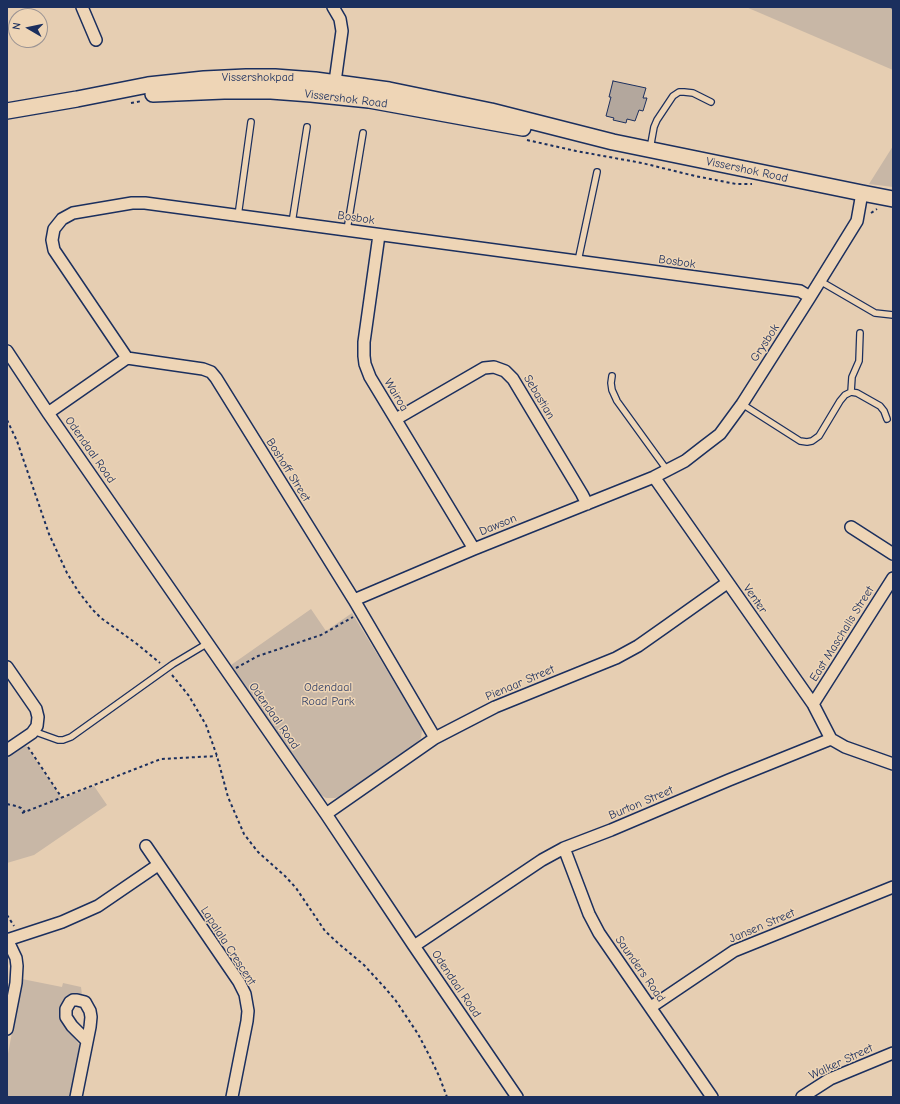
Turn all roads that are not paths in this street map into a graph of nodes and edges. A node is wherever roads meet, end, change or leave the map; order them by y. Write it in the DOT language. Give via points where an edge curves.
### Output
graph roads {
  1 [pos="82,7"];
  2 [pos="333,7"];
  3 [pos="96,40"];
  4 [pos="334,89"];
  5 [pos="711,102"];
  6 [pos="7,111"];
  7 [pos="251,122"];
  8 [pos="307,126"];
  9 [pos="363,133"];
  10 [pos="650,150"];
  11 [pos="597,172"];
  12 [pos="862,193"];
  13 [pos="889,196"];
  14 [pos="238,216"];
  15 [pos="292,223"];
  16 [pos="347,230"];
  17 [pos="379,235"];
  18 [pos="578,262"];
  19 [pos="820,281"];
  20 [pos="810,297"];
  21 [pos="893,315"];
  22 [pos="860,333"];
  23 [pos="7,352"];
  24 [pos="127,358"];
  25 [pos="612,376"];
  26 [pos="851,392"];
  27 [pos="742,404"];
  28 [pos="48,413"];
  29 [pos="887,419"];
  30 [pos="396,420"];
  31 [pos="667,470"];
  32 [pos="654,477"];
  33 [pos="587,504"];
  34 [pos="851,527"];
  35 [pos="474,549"];
  36 [pos="893,554"];
  37 [pos="893,578"];
  38 [pos="727,582"];
  39 [pos="354,600"];
  40 [pos="208,643"];
  41 [pos="7,667"];
  42 [pos="813,704"];
  43 [pos="33,731"];
  44 [pos="435,738"];
  45 [pos="831,739"];
  46 [pos="7,750"];
  47 [pos="893,764"];
  48 [pos="326,814"];
  49 [pos="146,846"];
  50 [pos="564,848"];
  51 [pos="158,865"];
  52 [pos="893,887"];
  53 [pos="7,940"];
  54 [pos="414,946"];
  55 [pos="651,1007"];
  56 [pos="7,1029"];
  57 [pos="87,1041"];
  58 [pos="893,1053"];
  59 [pos="76,1097"];
  60 [pos="232,1097"];
  61 [pos="517,1097"];
  62 [pos="712,1097"];
  63 [pos="802,1097"];
  1 -- 3 [label="street"];
  2 -- 4 [label="street" via="342,31"];
  4 -- 6 [label="main road, Vissershokpad" via="315,80 275,77 204,79 148,85"];
  4 -- 10 [label="main road, Vissershok Road" via="389,90 491,111"];
  5 -- 10 [label="lane" via="688,92 679,92 673,96 654,127"];
  7 -- 14 [label="lane"];
  8 -- 15 [label="lane"];
  9 -- 16 [label="lane"];
  10 -- 12 [label="main road, Vissershok Road"];
  11 -- 18 [label="lane"];
  12 -- 13 [label="main road, Vissershok Road"];
  12 -- 19 [label="street, Grysbok" via="857,221"];
  14 -- 15 [label="street, Bosbok"];
  14 -- 24 [label="street, Bosbok" via="137,203 73,213 57,224 52,240 56,255"];
  15 -- 16 [label="street, Bosbok"];
  16 -- 17 [label="street, Bosbok"];
  17 -- 18 [label="street, Bosbok"];
  17 -- 30 [label="street, Wairoa" via="364,356 370,377"];
  18 -- 20 [label="street, Bosbok" via="800,291"];
  19 -- 20 [label="street, Grysbok"];
  19 -- 21 [label="lane" via="875,313"];
  20 -- 27 [label="street, Grysbok"];
  22 -- 26 [label="lane" via="859,361 852,377"];
  23 -- 28 [label="street, Odendaal Road"];
  24 -- 28 [label="street"];
  24 -- 39 [label="street, Boshoff Street" via="211,372"];
  25 -- 31 [label="lane" via="612,390 617,401"];
  26 -- 27 [label="lane" via="840,401 819,436 807,442 800,441"];
  26 -- 29 [label="lane" via="880,406"];
  27 -- 31 [label="street, Grysbok" via="720,434 685,461"];
  28 -- 40 [label="street, Odendaal Road"];
  30 -- 33 [label="street, Sebastian" via="484,368 494,367 505,371 513,379"];
  30 -- 35 [label="street, Wairoa"];
  31 -- 32 [label="street, Grysbok"];
  32 -- 33 [label="street, Dawson"];
  32 -- 38 [label="street, Venter"];
  33 -- 35 [label="street, Dawson"];
  34 -- 36 [label="street"];
  35 -- 39 [label="street, Dawson"];
  37 -- 42 [label="street, East Maschalls Street"];
  38 -- 42 [label="street, Venter"];
  38 -- 44 [label="street, Pienaar Street" via="638,646 616,658 495,706"];
  39 -- 44 [label="street, Boshoff Street"];
  40 -- 43 [label="lane" via="71,737 58,740"];
  40 -- 48 [label="street, Odendaal Road"];
  41 -- 43 [label="street" via="36,709 38,721"];
  42 -- 45 [label="street, Venter"];
  43 -- 46 [label="street"];
  44 -- 48 [label="street, Pienaar Street"];
  45 -- 47 [label="street" via="845,748"];
  45 -- 50 [label="street, Burton Street"];
  48 -- 54 [label="street, Odendaal Road"];
  49 -- 51 [label="street, Lapalala Crescent"];
  50 -- 54 [label="street, Burton Street"];
  50 -- 55 [label="street, Saunders Road" via="589,914 599,933"];
  51 -- 53 [label="street" via="98,906 62,922"];
  51 -- 60 [label="street, Lapalala Crescent" via="245,994 247,1021"];
  52 -- 55 [label="street, Jansen Street" via="734,951"];
  53 -- 56 [label="street" via="17,966"];
  54 -- 61 [label="street, Odendaal Road"];
  55 -- 62 [label="street, Saunders Road"];
  57 -- 59 [label="street"];
  58 -- 63 [label="street, Walker Street" via="834,1077"];
}
